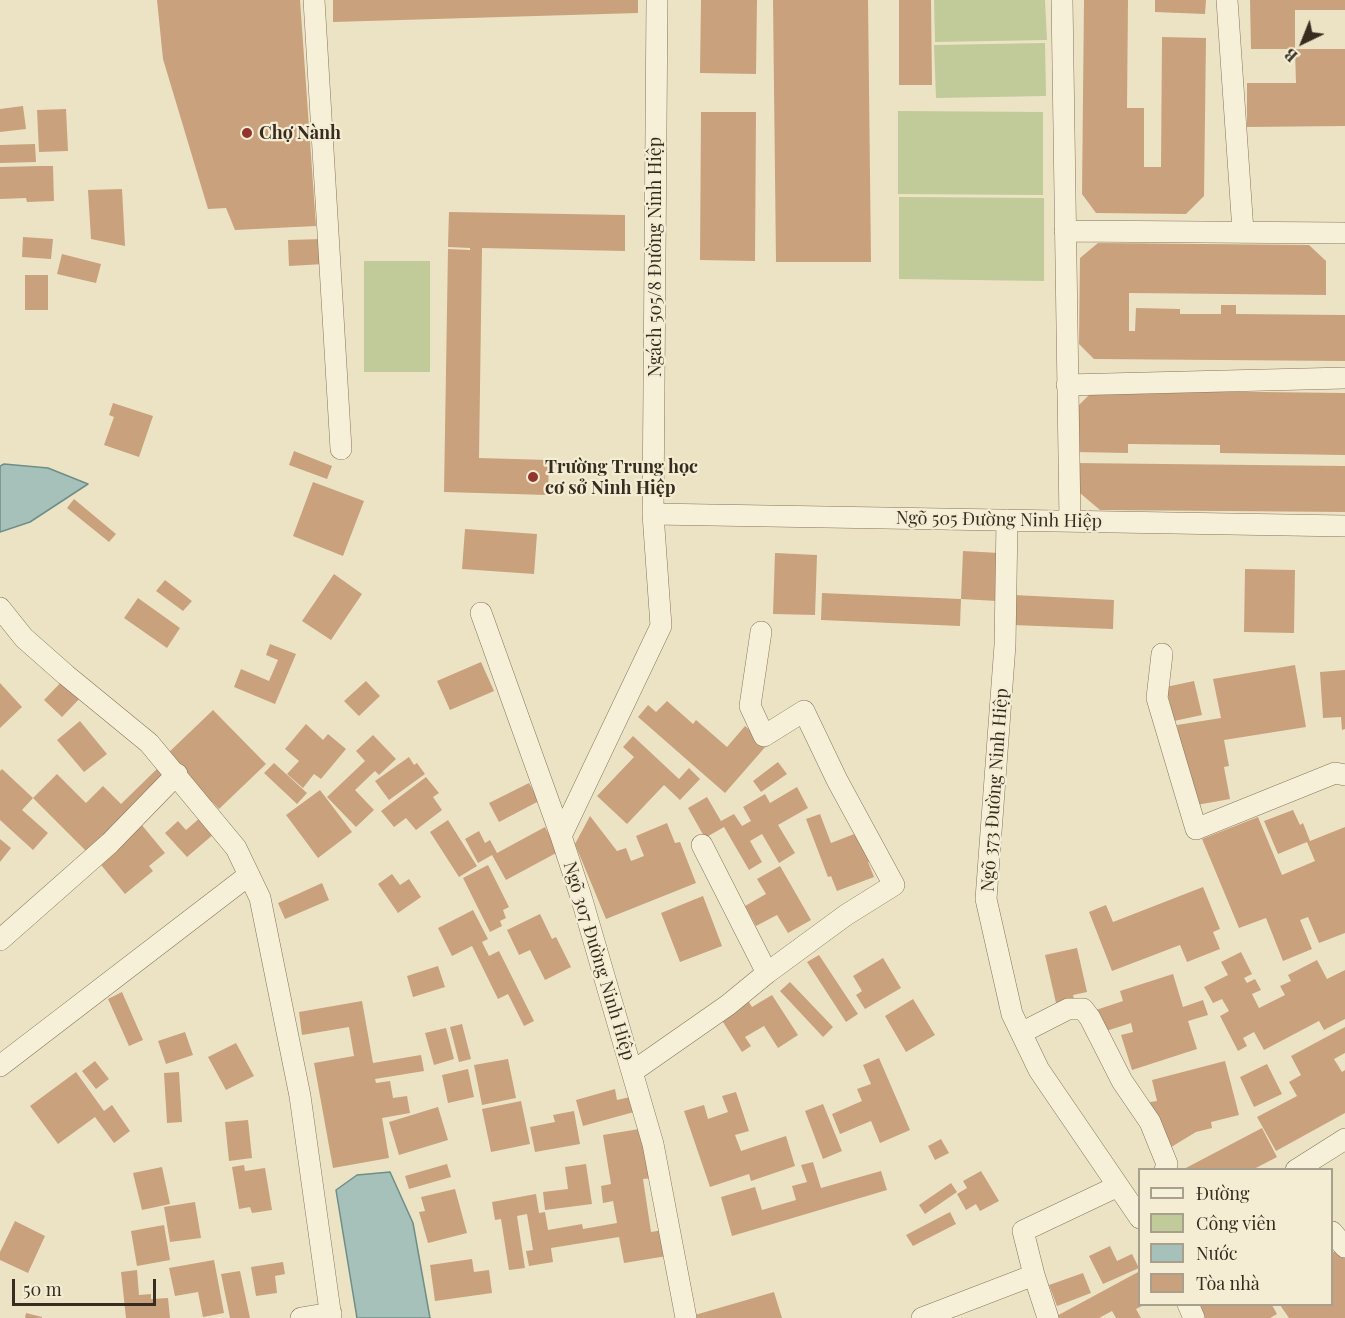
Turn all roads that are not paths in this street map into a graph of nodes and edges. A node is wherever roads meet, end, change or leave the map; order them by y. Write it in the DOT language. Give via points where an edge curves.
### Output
graph roads {
  1 [pos="314,0"];
  2 [pos="657,0"];
  3 [pos="1062,0"];
  4 [pos="1227,0"];
  5 [pos="1065,231"];
  6 [pos="1243,231"];
  7 [pos="1344,232"];
  8 [pos="1345,378"];
  9 [pos="1067,385"];
  10 [pos="340,449"];
  11 [pos="653,514"];
  12 [pos="1007,520"];
  13 [pos="1070,521"];
  14 [pos="1345,526"];
  15 [pos="0,608"];
  16 [pos="481,613"];
  17 [pos="761,632"];
  18 [pos="1162,654"];
  19 [pos="177,774"];
  20 [pos="1345,775"];
  21 [pos="561,836"];
  22 [pos="702,845"];
  23 [pos="249,875"];
  24 [pos="0,940"];
  25 [pos="767,973"];
  26 [pos="1021,1033"];
  27 [pos="0,1066"];
  28 [pos="632,1072"];
  29 [pos="1345,1139"];
  30 [pos="1166,1168"];
  31 [pos="1299,1168"];
  32 [pos="1118,1185"];
  33 [pos="1136,1207"];
  34 [pos="1333,1233"];
  35 [pos="1345,1247"];
  36 [pos="1034,1275"];
  37 [pos="331,1315"];
  38 [pos="301,1318"];
  39 [pos="686,1318"];
  40 [pos="922,1318"];
  41 [pos="1048,1318"];
  1 -- 10 [label="street"];
  2 -- 11 [label="street, Ngách 505/8 Đường Ninh Hiệp"];
  3 -- 5 [label="street"];
  4 -- 6 [label="street"];
  5 -- 6 [label="street"];
  5 -- 9 [label="street"];
  6 -- 7 [label="street"];
  8 -- 9 [label="street"];
  9 -- 13 [label="street"];
  11 -- 12 [label="street, Ngõ 505 Đường Ninh Hiệp"];
  11 -- 21 [label="street, Ngách 505/8 Đường Ninh Hiệp" via="661,626"];
  12 -- 13 [label="street, Ngõ 505 Đường Ninh Hiệp"];
  12 -- 26 [label="street, Ngõ 373 Đường Ninh Hiệp" via="1005,645 986,899 1012,1014"];
  13 -- 14 [label="street, Ngõ 505 Đường Ninh Hiệp"];
  15 -- 19 [label="street" via="24,638 149,743"];
  16 -- 21 [label="street, Ngõ 307 Đường Ninh Hiệp"];
  17 -- 25 [label="street" via="750,706 764,736 804,711 894,885"];
  18 -- 20 [label="street" via="1157,698 1196,829 1335,773"];
  19 -- 23 [label="street" via="237,848"];
  19 -- 24 [label="street" via="110,843"];
  21 -- 28 [label="street, Ngõ 307 Đường Ninh Hiệp"];
  22 -- 25 [label="street"];
  23 -- 27 [label="street"];
  23 -- 37 [label="street" via="260,898 300,1096"];
  25 -- 28 [label="street"];
  26 -- 30 [label="street" via="1068,1009 1083,1009 1122,1081 1150,1122"];
  26 -- 32 [label="street, Ngõ 373 Đường Ninh Hiệp" via="1039,1070"];
  28 -- 39 [label="street, Ngõ 307 Đường Ninh Hiệp" via="653,1144"];
  29 -- 31 [label="street"];
  32 -- 33 [label="street, Ngõ 373 Đường Ninh Hiệp"];
  32 -- 36 [label="street" via="1023,1232"];
  34 -- 35 [label="street"];
  36 -- 40 [label="street"];
  36 -- 41 [label="street"];
  37 -- 38 [label="street"];
}
